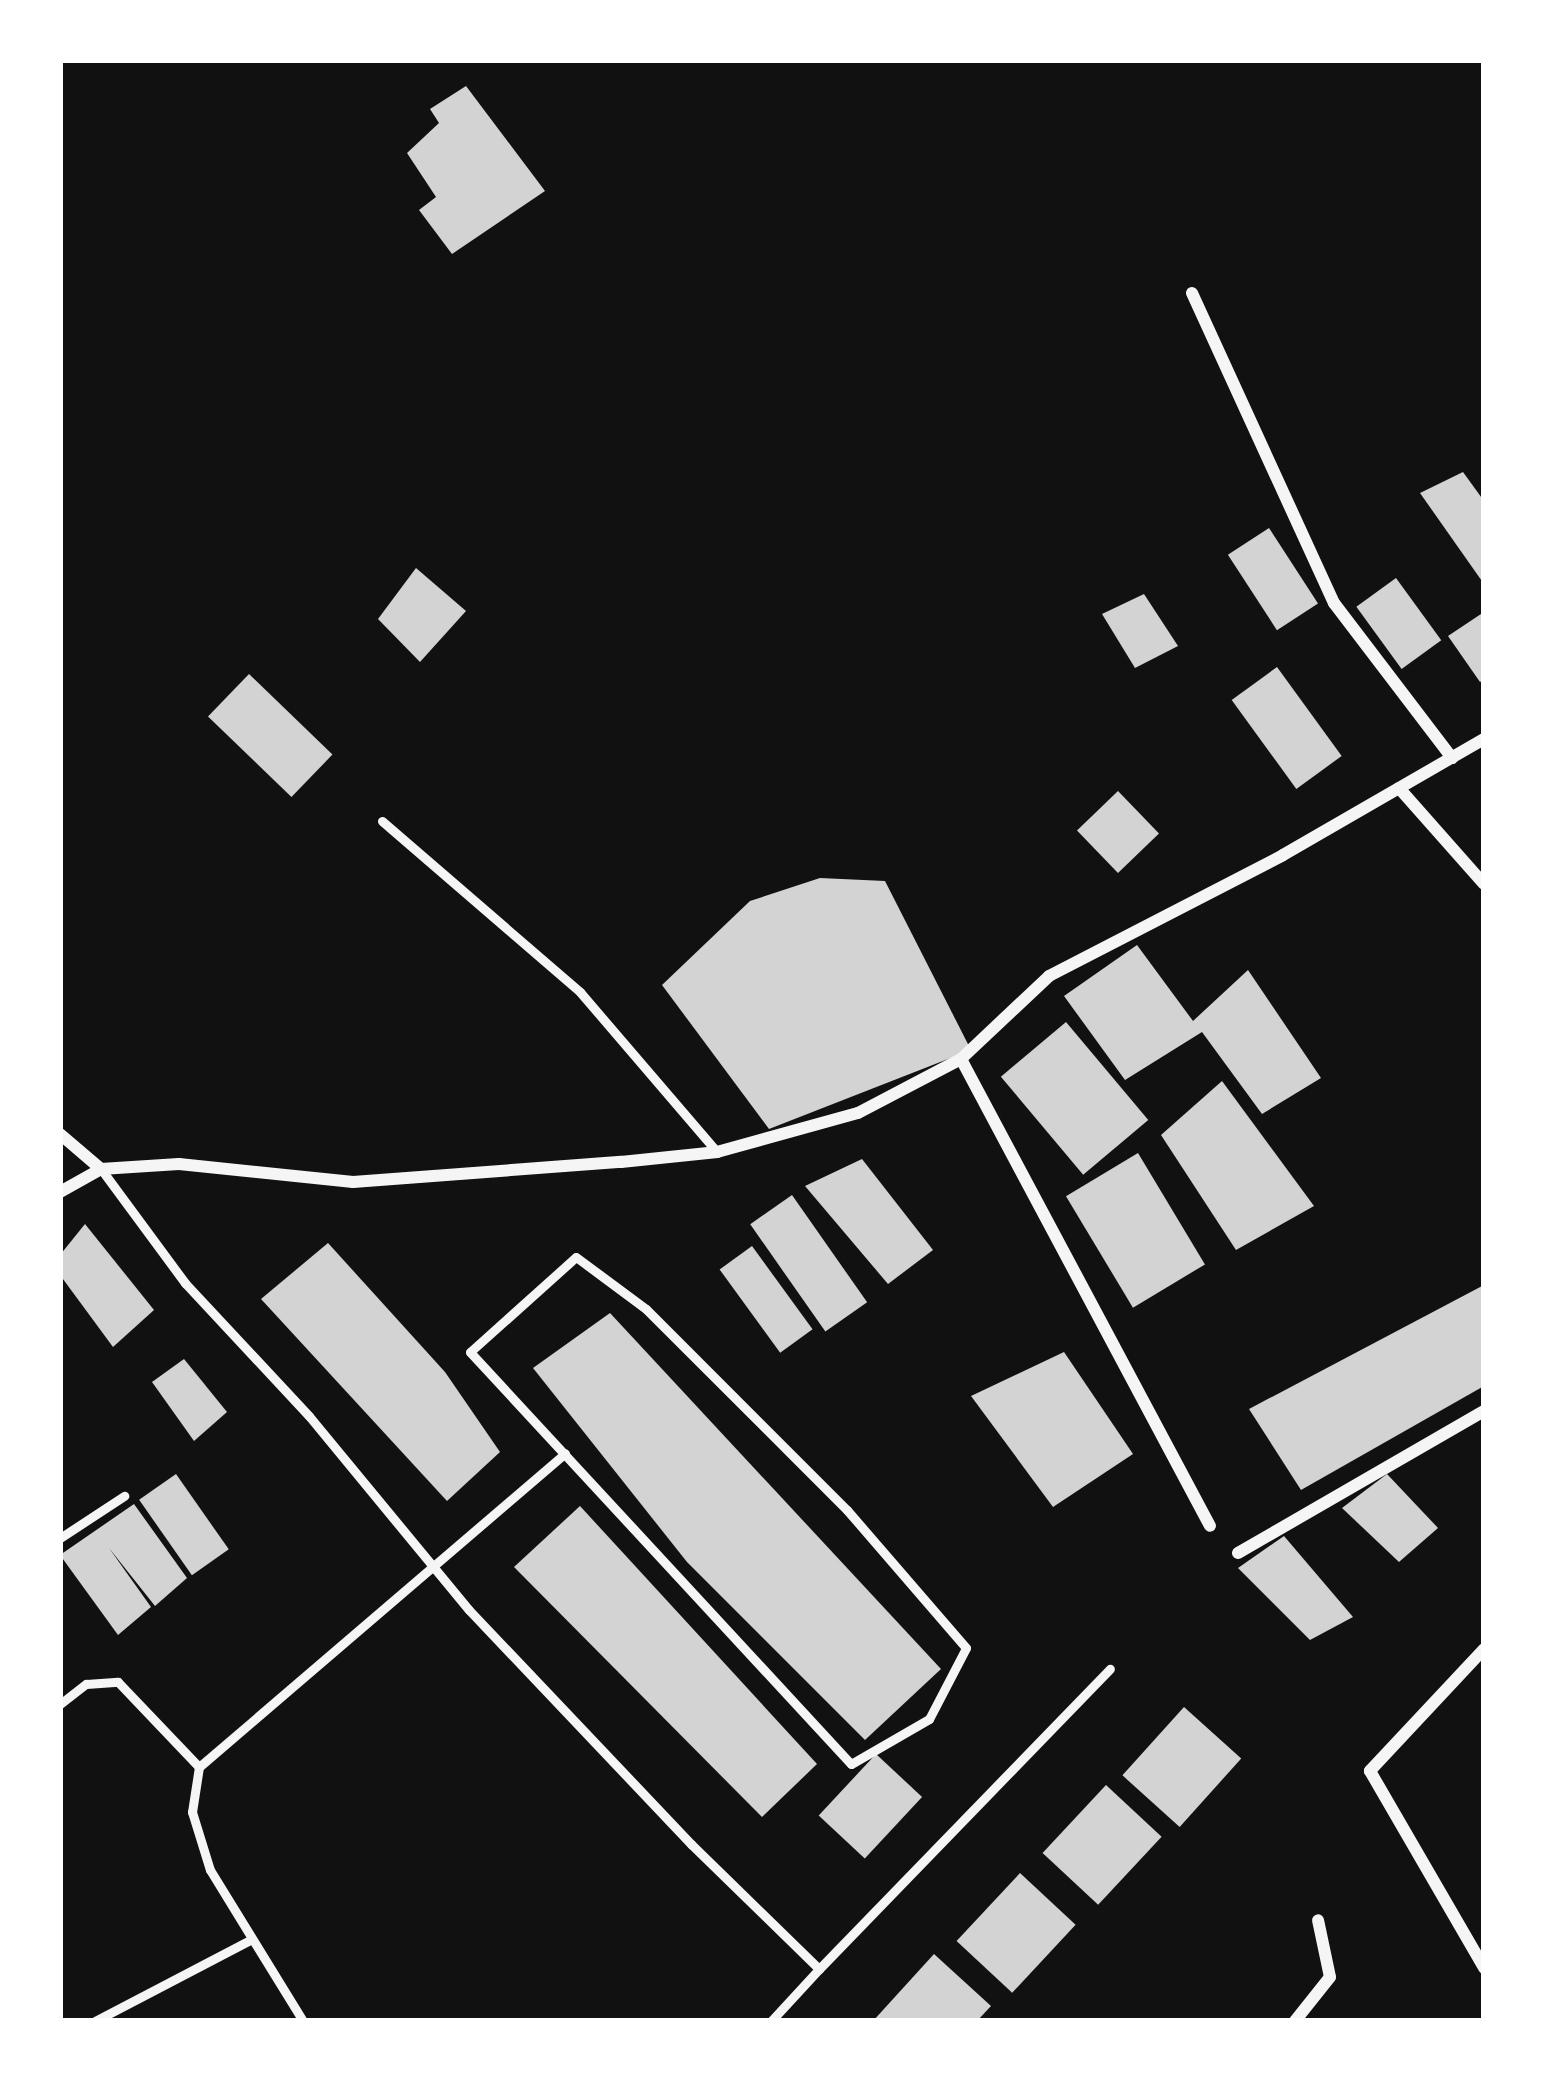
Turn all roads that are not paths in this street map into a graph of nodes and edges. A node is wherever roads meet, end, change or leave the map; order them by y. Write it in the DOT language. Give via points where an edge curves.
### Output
graph roads {
  1 [pos="1192,293"];
  2 [pos="1484,739"];
  3 [pos="1452,758"];
  4 [pos="1399,788"];
  5 [pos="382,820"];
  6 [pos="1484,884"];
  7 [pos="961,1059"];
  8 [pos="60,1134"];
  9 [pos="717,1151"];
  10 [pos="101,1169"];
  11 [pos="60,1192"];
  12 [pos="1484,1411"];
  13 [pos="565,1453"];
  14 [pos="124,1496"];
  15 [pos="1210,1526"];
  16 [pos="60,1538"];
  17 [pos="1238,1553"];
  18 [pos="432,1564"];
  19 [pos="1484,1649"];
  20 [pos="1110,1669"];
  21 [pos="60,1704"];
  22 [pos="199,1767"];
  23 [pos="1318,1920"];
  24 [pos="250,1940"];
  25 [pos="1484,1968"];
  26 [pos="819,1969"];
  27 [pos="94,2021"];
  28 [pos="303,2021"];
  29 [pos="771,2021"];
  30 [pos="1294,2021"];
  1 -- 3 [label="street" via="1334,603"];
  2 -- 3 [label="street"];
  3 -- 4 [label="street"];
  4 -- 6 [label="street"];
  4 -- 7 [label="street" via="1049,976"];
  5 -- 9 [label="lane" via="580,992"];
  7 -- 9 [label="street" via="858,1112"];
  7 -- 15 [label="street"];
  8 -- 10 [label="street"];
  9 -- 10 [label="street" via="353,1182 179,1164"];
  10 -- 11 [label="street"];
  10 -- 18 [label="lane" via="185,1283"];
  12 -- 17 [label="street"];
  13 -- 13 [label="lane" via="851,1765 929,1719 966,1648 814,1477 646,1309 576,1257 470,1352"];
  13 -- 18 [label="lane"];
  14 -- 16 [label="lane"];
  18 -- 22 [label="lane"];
  18 -- 26 [label="lane" via="691,1844"];
  19 -- 25 [label="street" via="1370,1771"];
  20 -- 26 [label="lane"];
  21 -- 22 [label="lane" via="86,1684 118,1682"];
  22 -- 24 [label="lane" via="192,1812 210,1870"];
  23 -- 30 [label="street" via="1330,1977"];
  24 -- 27 [label="lane"];
  24 -- 28 [label="lane"];
  26 -- 29 [label="lane"];
}
